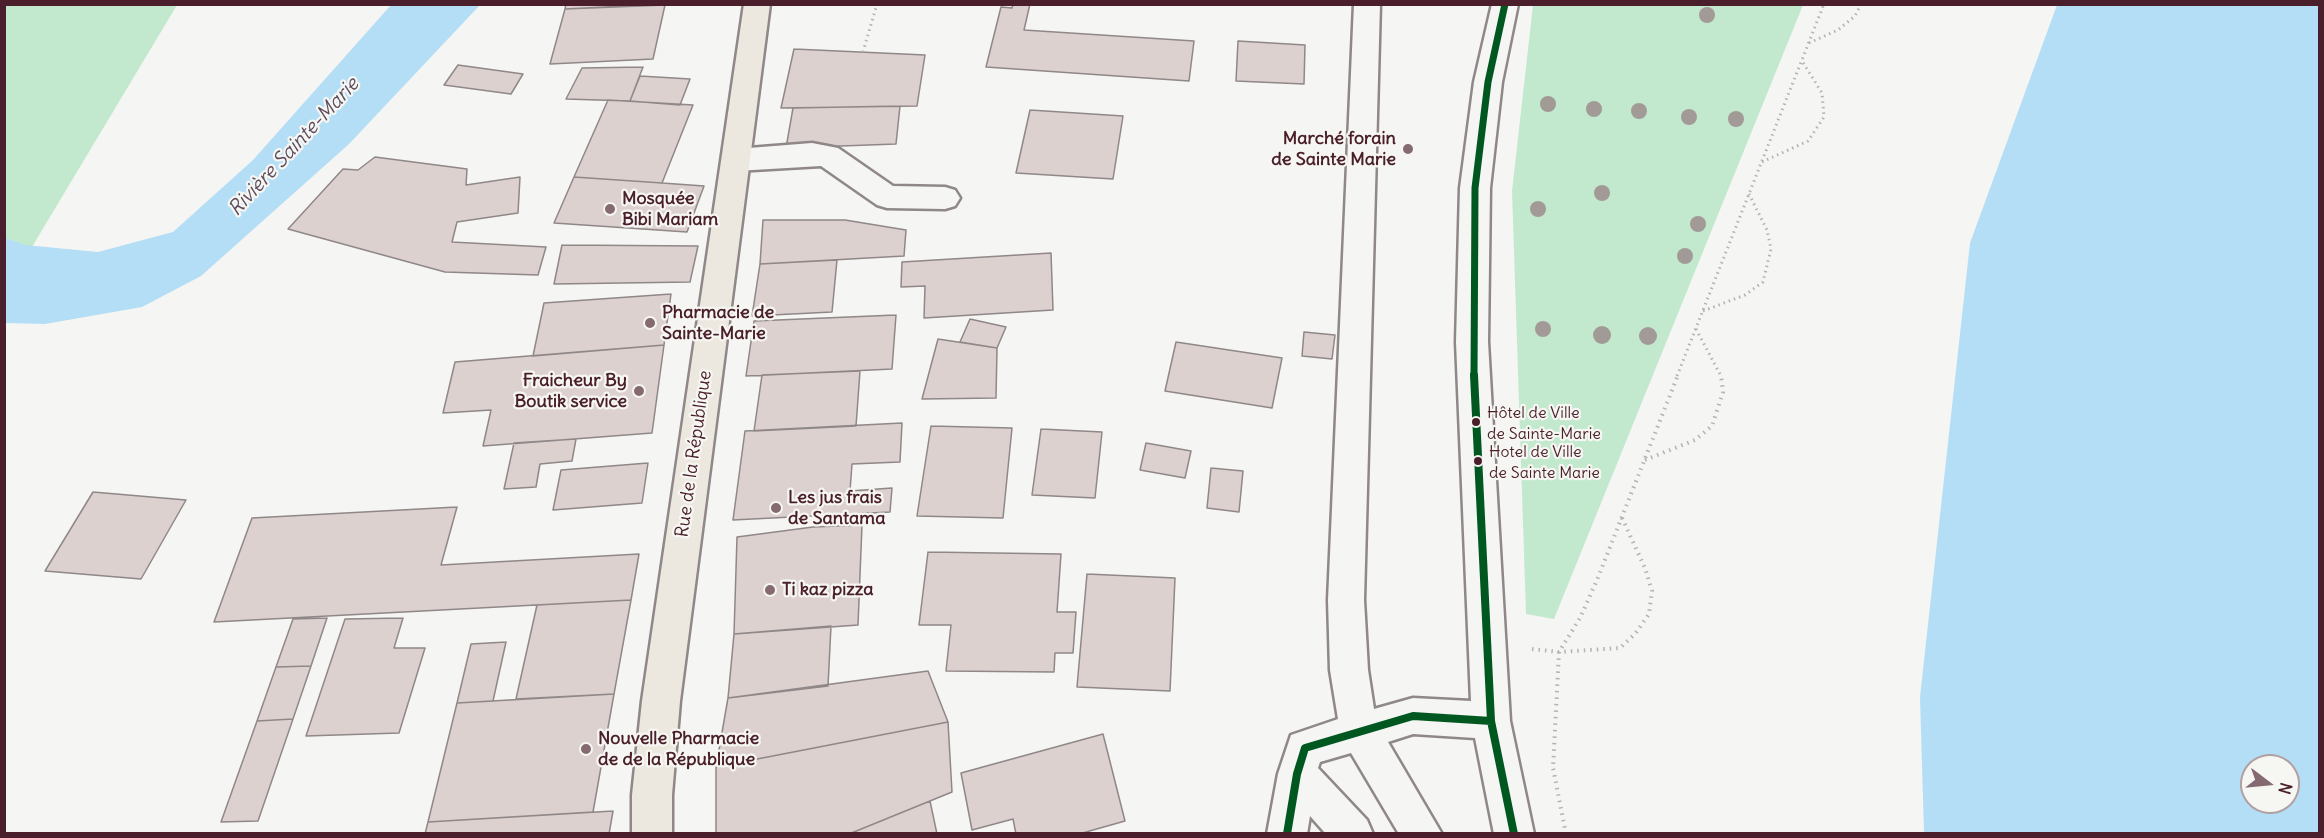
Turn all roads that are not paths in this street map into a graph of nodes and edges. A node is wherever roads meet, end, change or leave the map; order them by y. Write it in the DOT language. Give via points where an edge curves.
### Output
graph roads {
  1 [pos="757,4"];
  2 [pos="1367,4"];
  3 [pos="1505,4"];
  4 [pos="736,160"];
  5 [pos="945,198"];
  6 [pos="1491,721"];
  7 [pos="1359,731"];
  8 [pos="1297,774"];
  9 [pos="652,834"];
  10 [pos="1287,834"];
  11 [pos="1353,834"];
  12 [pos="1422,834"];
  13 [pos="1514,834"];
  1 -- 4 [label="main road, Rue de la République"];
  2 -- 7 [label="street" via="1346,600 1349,670"];
  3 -- 6 [label="street" via="1488,82 1475,188 1477,466"];
  4 -- 5 [label="street" via="828,156 887,197"];
  4 -- 9 [label="main road, Rue de la République" via="662,690"];
  6 -- 7 [label="street" via="1413,716"];
  6 -- 13 [label="street"];
  7 -- 8 [label="street" via="1305,748"];
  7 -- 12 [label="street"];
  8 -- 10 [label="street"];
  8 -- 11 [label="street"];
}
